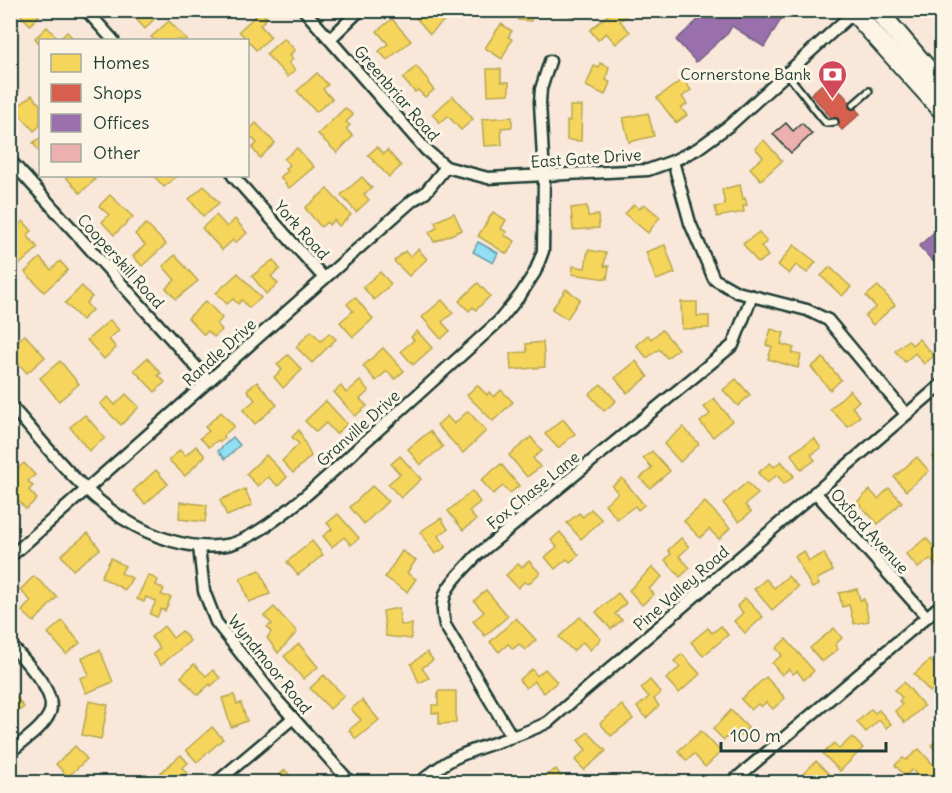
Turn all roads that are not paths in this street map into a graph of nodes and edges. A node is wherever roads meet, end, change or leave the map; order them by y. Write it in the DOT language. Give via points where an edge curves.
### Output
graph roads {
  1 [pos="86,10"];
  2 [pos="304,10"];
  3 [pos="360,10"];
  4 [pos="877,10"];
  5 [pos="853,11"];
  6 [pos="112,39"];
  7 [pos="330,39"];
  8 [pos="550,61"];
  9 [pos="786,73"];
  10 [pos="941,83"];
  11 [pos="869,91"];
  12 [pos="853,105"];
  13 [pos="942,110"];
  14 [pos="835,122"];
  15 [pos="10,160"];
  16 [pos="672,161"];
  17 [pos="446,167"];
  18 [pos="234,177"];
  19 [pos="544,177"];
  20 [pos="324,278"];
  21 [pos="752,296"];
  22 [pos="209,381"];
  23 [pos="942,384"];
  24 [pos="10,405"];
  25 [pos="906,414"];
  26 [pos="86,490"];
  27 [pos="815,492"];
  28 [pos="199,547"];
  29 [pos="10,557"];
  30 [pos="942,604"];
  31 [pos="927,617"];
  32 [pos="10,644"];
  33 [pos="293,718"];
  34 [pos="512,737"];
  35 [pos="10,752"];
  36 [pos="217,783"];
  37 [pos="350,783"];
  38 [pos="420,783"];
  39 [pos="732,783"];
  1 -- 6 [label="street"];
  2 -- 7 [label="street, Greenbriar Road"];
  3 -- 7 [label="street"];
  4 -- 10 [label="highway"];
  5 -- 9 [label="street, East Gate Drive"];
  5 -- 13 [label="highway"];
  7 -- 17 [label="street, Greenbriar Road" via="426,150"];
  8 -- 19 [label="street, Granville Drive" via="540,102"];
  9 -- 14 [label="lane" via="826,123"];
  9 -- 16 [label="street, East Gate Drive" via="730,125"];
  11 -- 12 [label="lane"];
  15 -- 22 [label="street, Cooperskill Road"];
  16 -- 19 [label="street, East Gate Drive" via="648,170"];
  16 -- 21 [label="street" via="690,223 714,279"];
  17 -- 19 [label="street, East Gate Drive" via="488,178"];
  17 -- 20 [label="street, Randle Drive" via="425,193"];
  18 -- 20 [label="street, York Road"];
  19 -- 28 [label="street, Granville Drive" via="543,251 535,272 499,321 272,522 240,541"];
  20 -- 22 [label="street, Randle Drive"];
  21 -- 25 [label="street" via="807,310 828,320"];
  21 -- 34 [label="street, Fox Chase Lane" via="733,345 476,556 442,597 445,625"];
  22 -- 26 [label="street, Randle Drive"];
  23 -- 25 [label="street, Pine Valley Road"];
  24 -- 26 [label="street, Granville Drive"];
  25 -- 27 [label="street, Pine Valley Road"];
  26 -- 28 [label="street, Granville Drive" via="123,518 162,538"];
  26 -- 29 [label="street, Randle Drive"];
  27 -- 31 [label="street, Oxford Avenue"];
  27 -- 34 [label="street, Pine Valley Road" via="548,722"];
  28 -- 33 [label="street, Wyndmoor Road" via="204,591 216,622"];
  30 -- 31 [label="street"];
  31 -- 39 [label="street"];
  32 -- 35 [label="street" via="45,685 51,705 50,713 38,728"];
  33 -- 36 [label="street"];
  33 -- 37 [label="street, Wyndmoor Road"];
  34 -- 38 [label="street, Pine Valley Road" via="458,756"];
}
